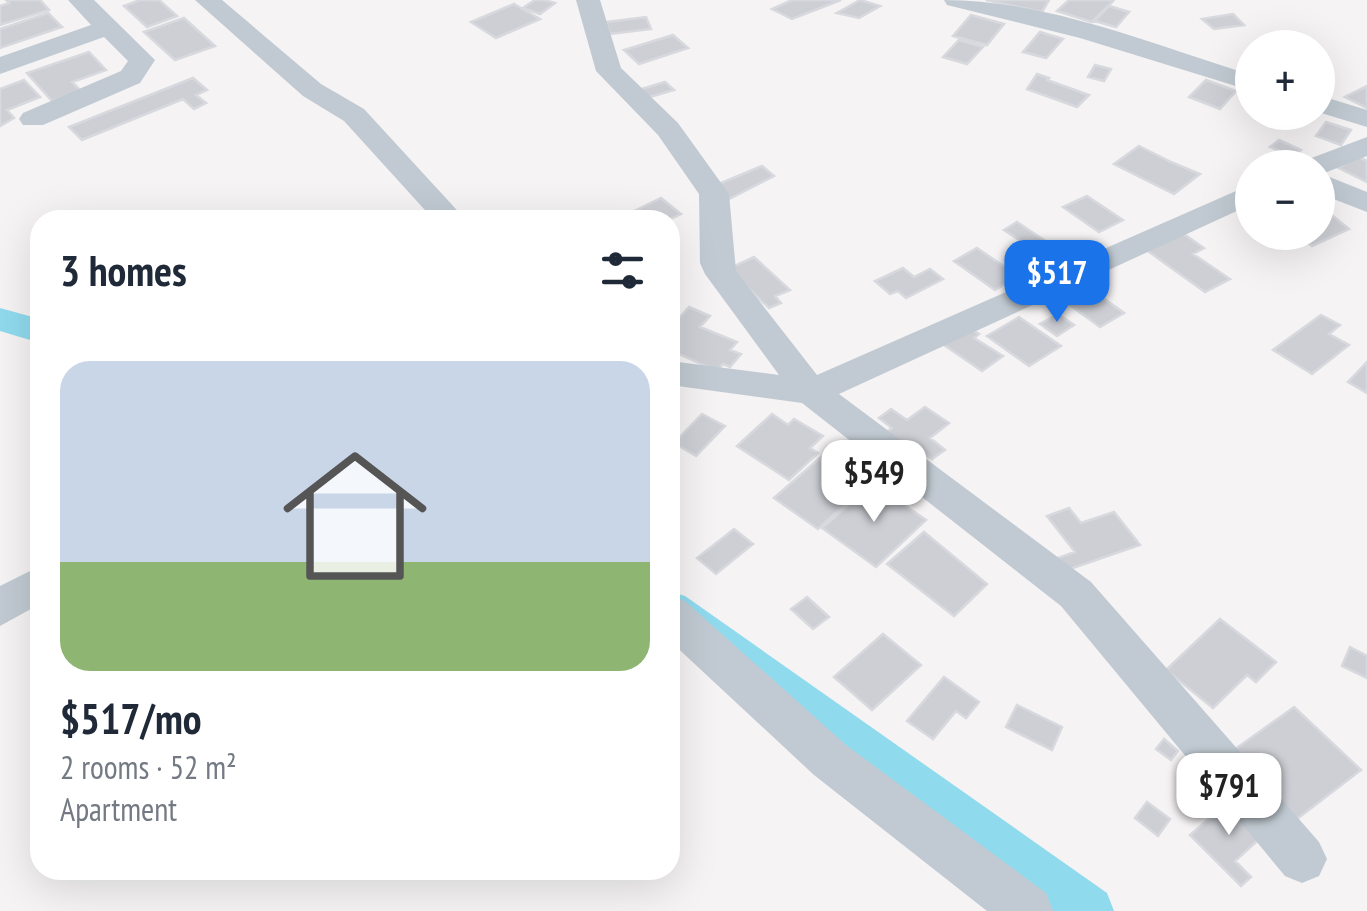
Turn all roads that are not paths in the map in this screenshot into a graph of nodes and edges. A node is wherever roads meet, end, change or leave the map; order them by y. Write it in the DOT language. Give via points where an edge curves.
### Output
graph roads {
  1 [pos="80,0"];
  2 [pos="207,0"];
  3 [pos="588,0"];
  4 [pos="956,0"];
  5 [pos="109,27"];
  6 [pos="0,66"];
  7 [pos="1235,78"];
  8 [pos="1335,109"];
  9 [pos="32,119"];
  10 [pos="1367,119"];
  11 [pos="1367,146"];
  12 [pos="1335,159"];
  13 [pos="1335,189"];
  14 [pos="1235,201"];
  15 [pos="1367,203"];
  16 [pos="441,210"];
  17 [pos="680,374"];
  18 [pos="812,392"];
  19 [pos="30,589"];
  20 [pos="0,608"];
  21 [pos="680,623"];
  22 [pos="1302,860"];
  23 [pos="1028,911"];
  1 -- 5 [label="street"];
  2 -- 16 [label="street" via="312,90 354,115"];
  3 -- 18 [label="street" via="608,70 668,129 714,194 721,274"];
  4 -- 7 [label="street"];
  5 -- 6 [label="street"];
  5 -- 9 [label="street" via="142,60 132,77"];
  8 -- 10 [label="street"];
  11 -- 12 [label="street"];
  13 -- 15 [label="street"];
  14 -- 18 [label="street"];
  17 -- 18 [label="street"];
  18 -- 22 [label="street" via="1076,594"];
  19 -- 20 [label="street"];
  21 -- 23 [label="street" via="830,760"];
}
